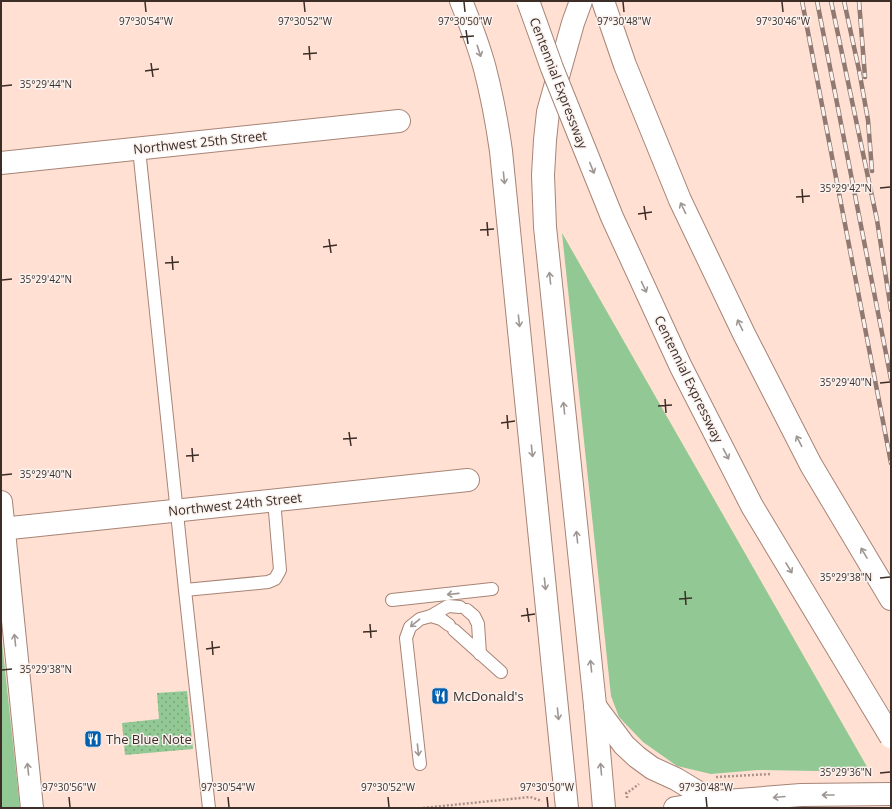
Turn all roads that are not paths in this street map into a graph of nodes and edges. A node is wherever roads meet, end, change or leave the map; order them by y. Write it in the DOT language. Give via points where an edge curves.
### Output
graph roads {
  1 [pos="461,1"];
  2 [pos="528,1"];
  3 [pos="581,1"];
  4 [pos="603,1"];
  5 [pos="399,121"];
  6 [pos="139,149"];
  7 [pos="1,163"];
  8 [pos="468,480"];
  9 [pos="274,500"];
  10 [pos="1,502"];
  11 [pos="176,511"];
  12 [pos="2,529"];
  13 [pos="184,590"];
  14 [pos="492,590"];
  15 [pos="891,599"];
  16 [pos="392,600"];
  17 [pos="431,616"];
  18 [pos="480,654"];
  19 [pos="501,672"];
  20 [pos="595,705"];
  21 [pos="891,738"];
  22 [pos="420,764"];
  23 [pos="891,794"];
  24 [pos="714,802"];
  25 [pos="32,808"];
  26 [pos="209,808"];
  27 [pos="567,808"];
  28 [pos="604,808"];
  29 [pos="675,808"];
  1 -- 27 [label="main road, one-way" via="485,68 501,151"];
  2 -- 21 [label="main road, Centennial Expressway, one-way, bridge" via="612,217 680,367 752,506"];
  20 -- 3 [label="main road, one-way" via="545,227 543,175 548,112"];
  15 -- 4 [label="main road, one-way" via="811,465 744,334 680,200 625,65"];
  5 -- 6 [label="main road, Northwest 25th Street"];
  6 -- 7 [label="main road, Northwest 25th Street"];
  6 -- 11 [label="lane"];
  8 -- 9 [label="main road, Northwest 24th Street"];
  9 -- 11 [label="main road, Northwest 24th Street"];
  9 -- 13 [label="lane" via="280,570 275,578 268,582"];
  10 -- 12 [label="main road"];
  11 -- 12 [label="main road, Northwest 24th Street"];
  11 -- 13 [label="lane"];
  25 -- 12 [label="main road, one-way"];
  13 -- 26 [label="lane"];
  14 -- 16 [label="lane, one-way"];
  17 -- 18 [label="lane" via="441,619"];
  17 -- 18 [label="lane" via="448,606 464,608 474,616 478,624"];
  17 -- 22 [label="lane, one-way" via="420,619 410,627 406,638"];
  18 -- 19 [label="lane"];
  20 -- 24 [label="main road" via="624,745 637,757"];
  28 -- 20 [label="main road, one-way"];
  23 -- 24 [label="main road, one-way" via="801,795"];
  24 -- 29 [label="main road"];
}
